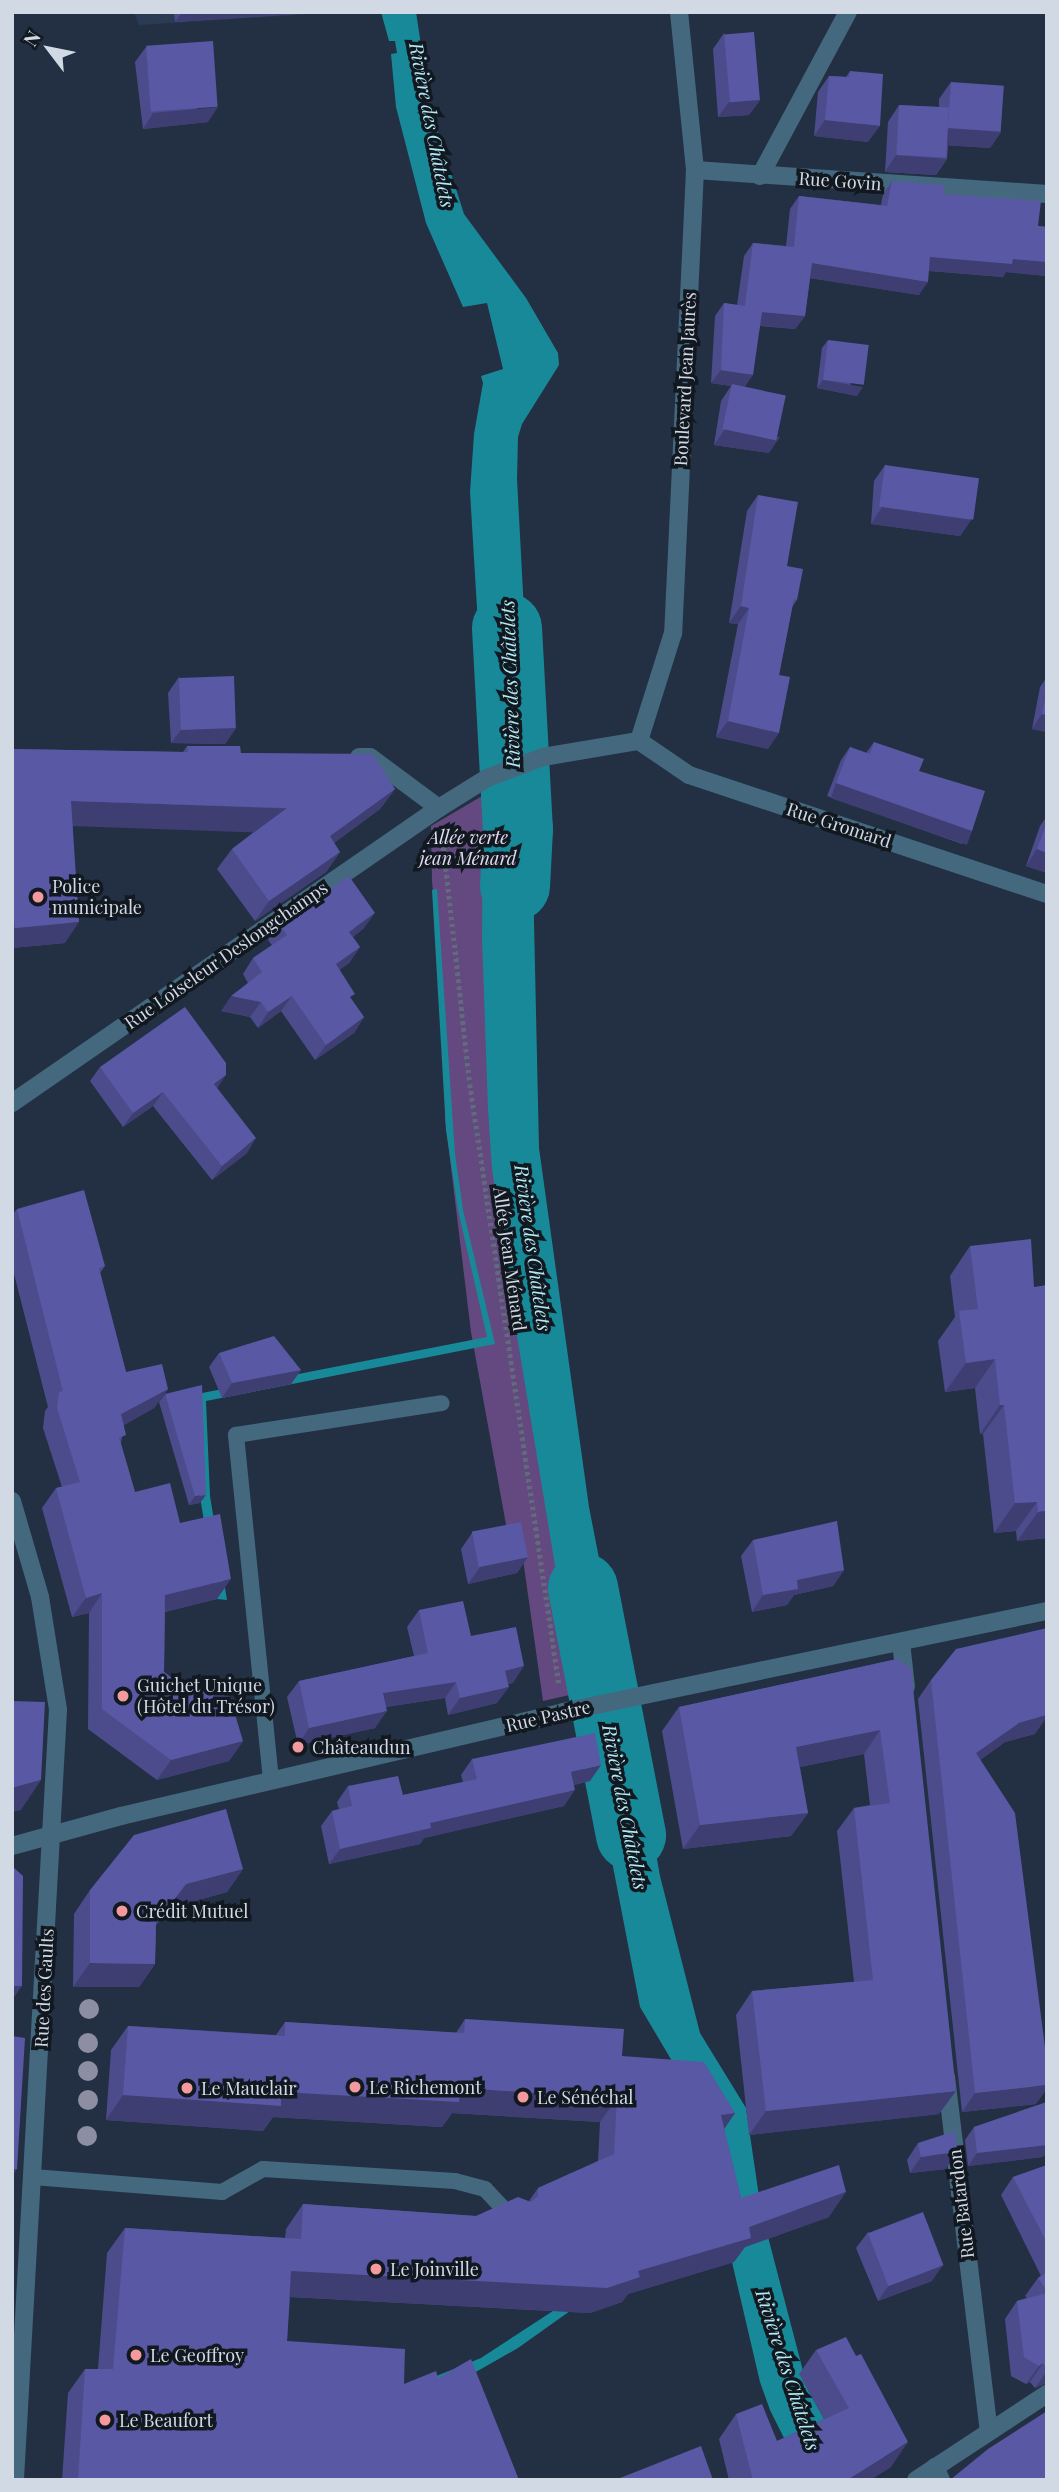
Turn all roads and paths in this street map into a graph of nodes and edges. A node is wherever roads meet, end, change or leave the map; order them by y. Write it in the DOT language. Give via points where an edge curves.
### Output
graph roads {
  1 [pos="679,12"];
  2 [pos="848,12"];
  3 [pos="695,170"];
  4 [pos="760,176"];
  5 [pos="1047,194"];
  6 [pos="639,741"];
  7 [pos="343,757"];
  8 [pos="439,808"];
  9 [pos="1047,894"];
  10 [pos="12,1103"];
  11 [pos="442,1403"];
  12 [pos="12,1501"];
  13 [pos="1047,1611"];
  14 [pos="901,1642"];
  15 [pos="908,1710"];
  16 [pos="563,1712"];
  17 [pos="271,1780"];
  18 [pos="52,1838"];
  19 [pos="12,1846"];
  20 [pos="944,2064"];
  21 [pos="33,2177"];
  22 [pos="511,2217"];
  23 [pos="1047,2394"];
  24 [pos="989,2431"];
  25 [pos="938,2473"];
  26 [pos="15,2480"];
  27 [pos="916,2480"];
  1 -- 3 [label="street, Boulevard Jean Jaurès"];
  2 -- 4 [label="street"];
  3 -- 4 [label="street, Rue Govin"];
  3 -- 6 [label="street, Boulevard Jean Jaurès" via="673,633"];
  4 -- 5 [label="street, Rue Govin"];
  6 -- 8 [label="street, Rue Loiseleur Deslongchamps" via="543,757 487,778"];
  6 -- 9 [label="street, Rue Gromard" via="689,775"];
  7 -- 8 [label="street" via="370,757"];
  8 -- 10 [label="street, Rue Loiseleur Deslongchamps"];
  8 -- 16 [label="path, Allée Jean Ménard" via="470,1084"];
  11 -- 17 [label="lane" via="236,1435"];
  12 -- 18 [label="street, Rue des Gaults" via="40,1597 58,1710"];
  13 -- 14 [label="street, Rue Pastre"];
  14 -- 15 [label="street"];
  14 -- 16 [label="street, Rue Pastre"];
  16 -- 17 [label="street, Rue Pastre"];
  17 -- 18 [label="street, Rue Pastre" via="121,1816"];
  18 -- 19 [label="street, Rue Pastre"];
  18 -- 21 [label="street, Rue des Gaults"];
  20 -- 24 [label="street, Rue Batardon"];
  21 -- 22 [label="lane" via="222,2192 263,2169 455,2181 485,2189"];
  21 -- 26 [label="street, Rue des Gaults"];
  23 -- 24 [label="street"];
  24 -- 25 [label="street"];
  25 -- 27 [label="street"];
}
